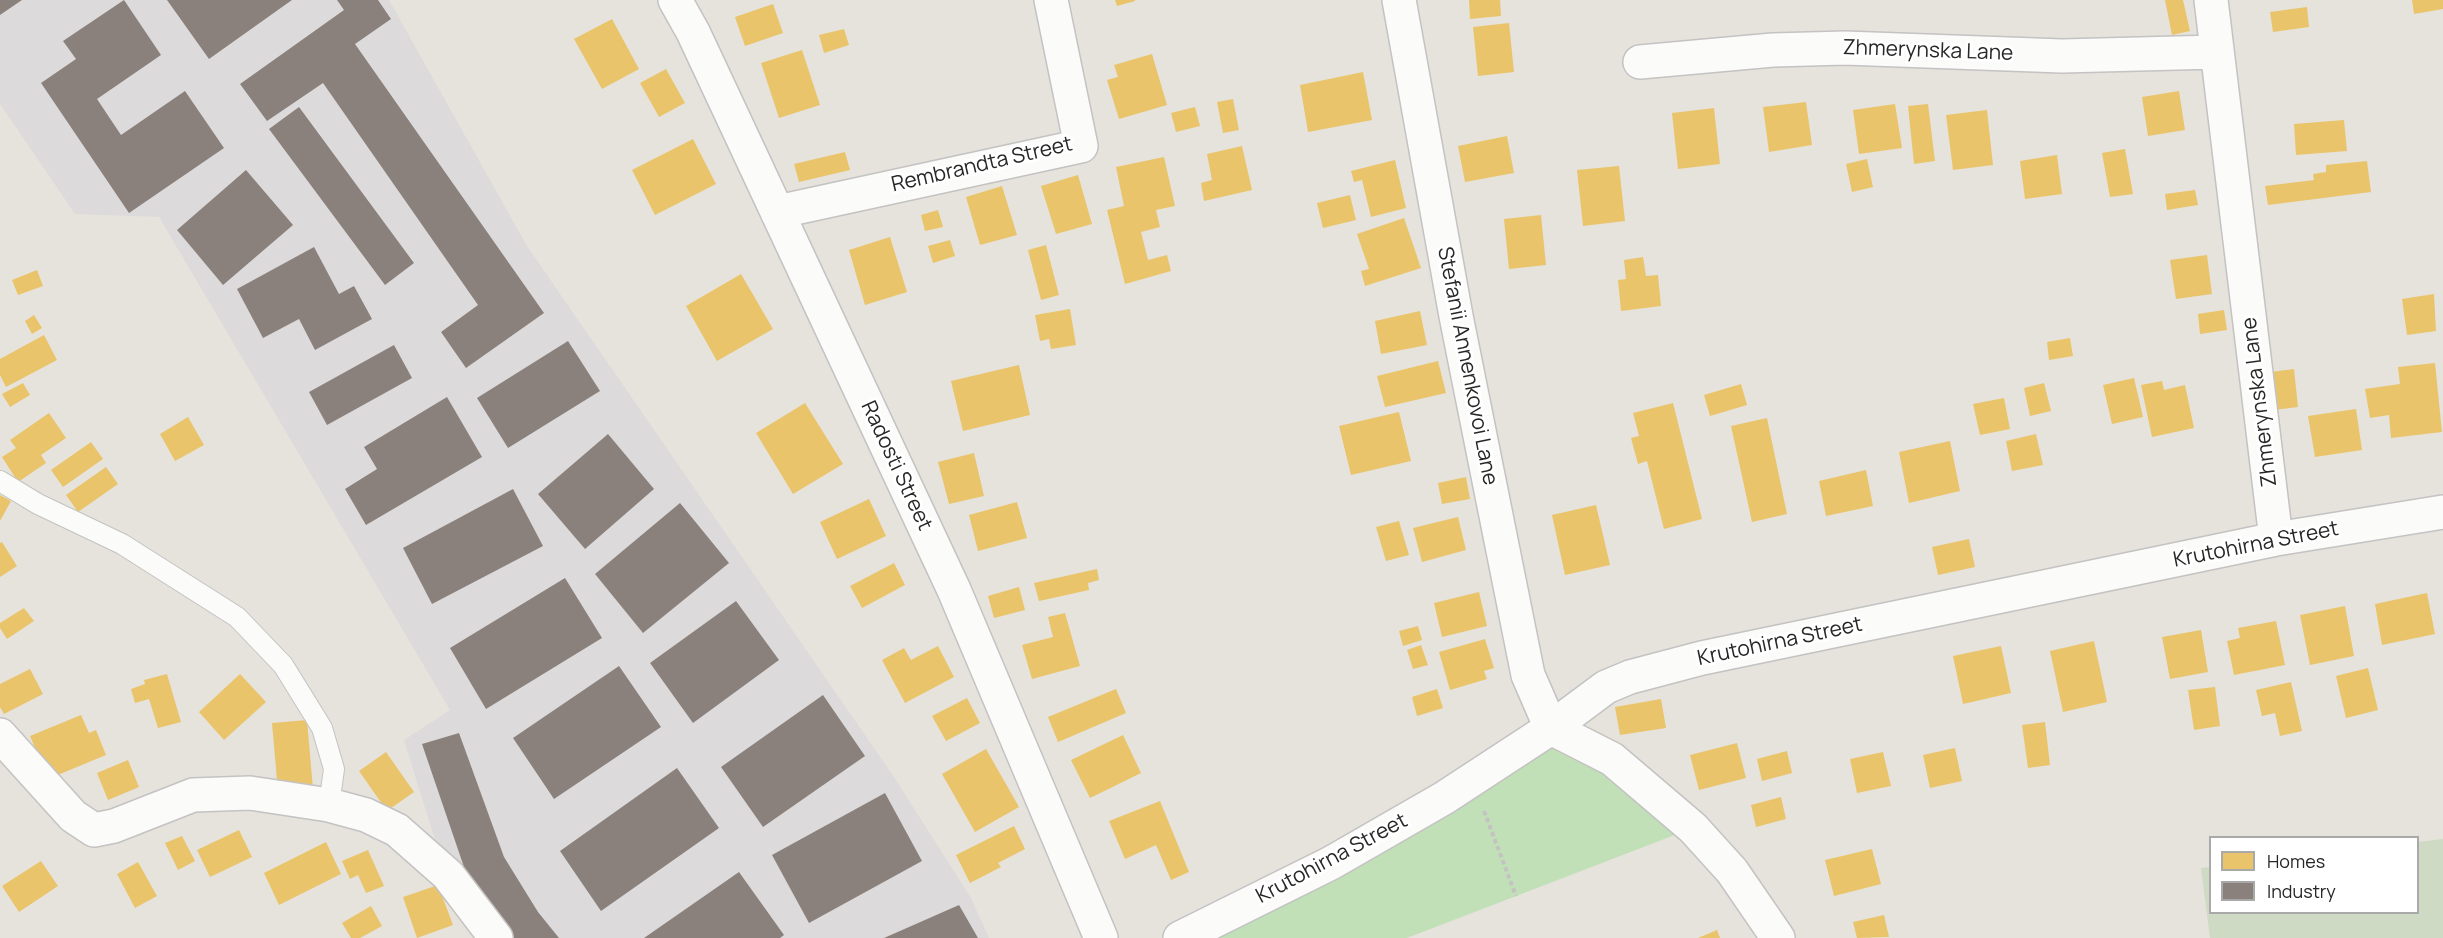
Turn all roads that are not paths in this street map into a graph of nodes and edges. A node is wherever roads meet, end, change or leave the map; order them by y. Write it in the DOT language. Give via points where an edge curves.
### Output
graph roads {
  1 [pos="675,0"];
  2 [pos="1051,0"];
  3 [pos="1399,0"];
  4 [pos="2211,0"];
  5 [pos="2216,52"];
  6 [pos="1640,62"];
  7 [pos="777,212"];
  8 [pos="0,481"];
  9 [pos="2443,512"];
  10 [pos="2276,539"];
  11 [pos="1551,728"];
  12 [pos="0,735"];
  13 [pos="329,805"];
  14 [pos="496,938"];
  15 [pos="1101,938"];
  16 [pos="1180,938"];
  17 [pos="1779,938"];
  1 -- 7 [label="street, Radosti Street"];
  2 -- 7 [label="street, Rembrandta Street" via="1082,146"];
  3 -- 11 [label="street, Stefanii Annenkovoi Lane" via="1456,316 1528,675"];
  4 -- 5 [label="street, Zhmerynska Lane"];
  5 -- 6 [label="street, Zhmerynska Lane" via="2062,56 1845,48"];
  5 -- 10 [label="street, Zhmerynska Lane"];
  7 -- 15 [label="street, Radosti Street" via="954,590"];
  8 -- 13 [label="lane" via="38,504 122,544 237,617 283,665 322,728 334,769"];
  9 -- 10 [label="street, Krutohirna Street"];
  10 -- 11 [label="street, Krutohirna Street" via="1702,658 1606,687"];
  11 -- 16 [label="street, Krutohirna Street" via="1341,857"];
  11 -- 17 [label="street" via="1611,759 1692,828 1732,871"];
  12 -- 13 [label="street" via="73,816 94,830 193,795 250,793"];
  13 -- 14 [label="street" via="366,815 397,830 448,875"];
}
